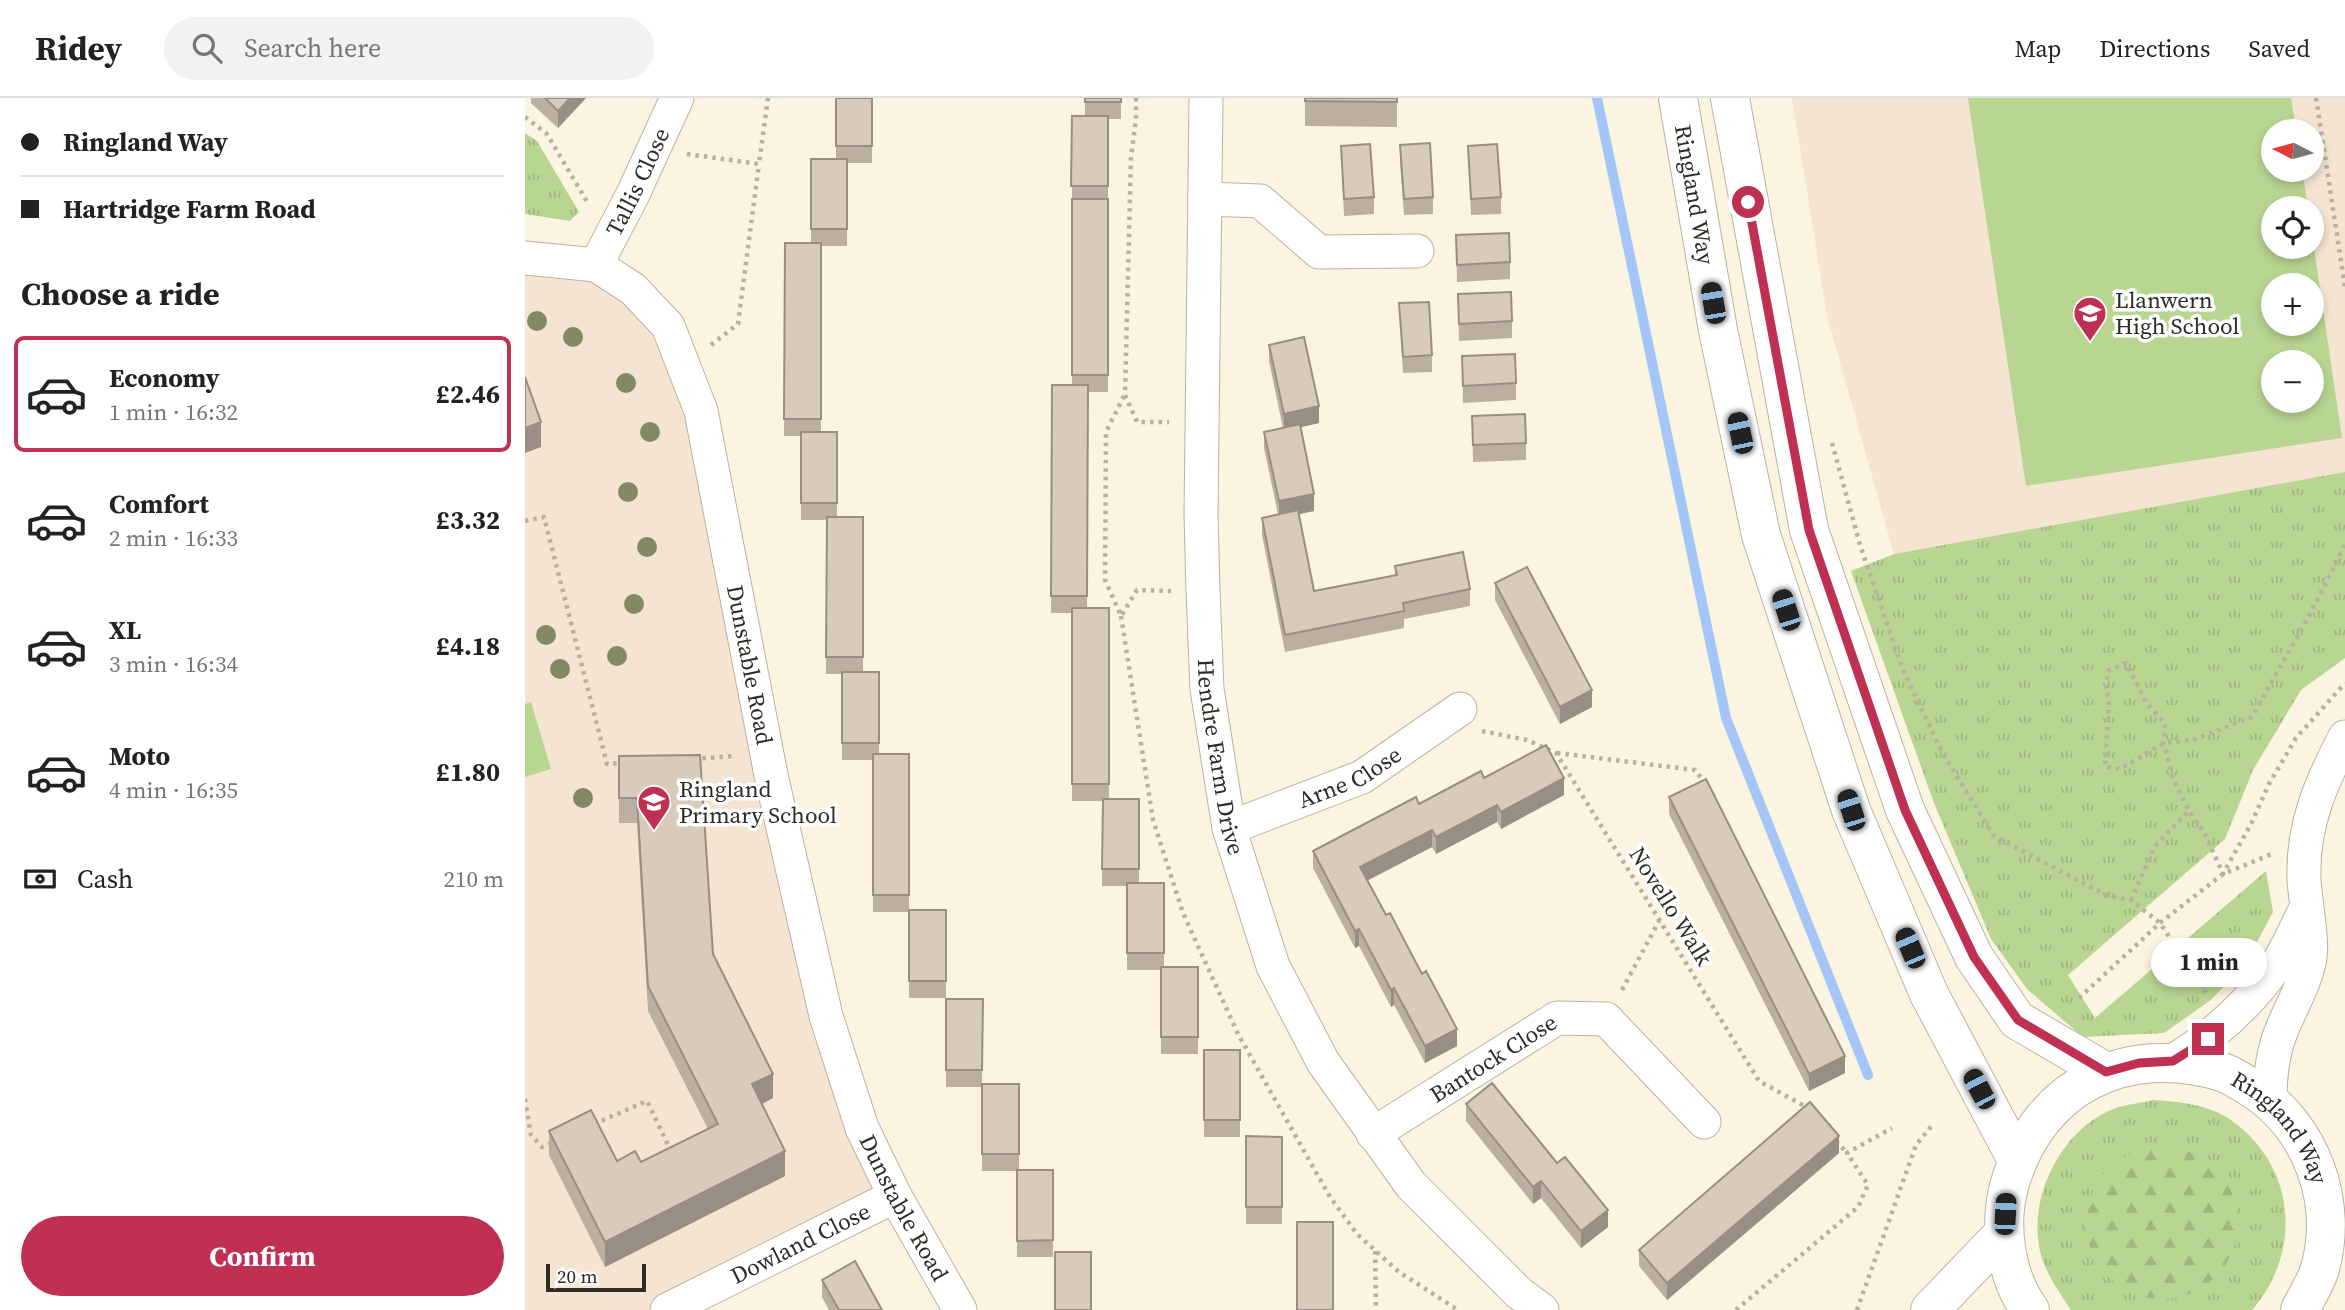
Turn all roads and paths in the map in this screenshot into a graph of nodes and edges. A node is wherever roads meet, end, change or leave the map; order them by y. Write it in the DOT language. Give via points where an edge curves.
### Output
graph roads {
  1 [pos="677,98"];
  2 [pos="768,98"];
  3 [pos="1136,98"];
  4 [pos="1206,98"];
  5 [pos="1678,98"];
  6 [pos="1730,98"];
  7 [pos="2316,98"];
  8 [pos="525,117"];
  9 [pos="653,149"];
  10 [pos="759,164"];
  11 [pos="1206,199"];
  12 [pos="1417,251"];
  13 [pos="603,252"];
  14 [pos="525,257"];
  15 [pos="2345,287"];
  16 [pos="711,345"];
  17 [pos="1125,395"];
  18 [pos="1202,422"];
  19 [pos="1831,436"];
  20 [pos="525,521"];
  21 [pos="2345,545"];
  22 [pos="1203,592"];
  23 [pos="1121,616"];
  24 [pos="2345,683"];
  25 [pos="1450,716"];
  26 [pos="2345,737"];
  27 [pos="2164,743"];
  28 [pos="1556,753"];
  29 [pos="767,754"];
  30 [pos="687,759"];
  31 [pos="634,763"];
  32 [pos="1706,784"];
  33 [pos="2189,811"];
  34 [pos="1229,828"];
  35 [pos="2306,840"];
  36 [pos="2223,874"];
  37 [pos="2131,900"];
  38 [pos="2306,908"];
  39 [pos="1660,920"];
  40 [pos="2160,923"];
  41 [pos="2079,998"];
  42 [pos="2228,1018"];
  43 [pos="1606,1020"];
  44 [pos="2173,1061"];
  45 [pos="2106,1072"];
  46 [pos="525,1099"];
  47 [pos="2270,1100"];
  48 [pos="1814,1115"];
  49 [pos="1704,1122"];
  50 [pos="1934,1123"];
  51 [pos="589,1127"];
  52 [pos="1892,1128"];
  53 [pos="1373,1134"];
  54 [pos="1830,1134"];
  55 [pos="565,1137"];
  56 [pos="1847,1153"];
  57 [pos="673,1154"];
  58 [pos="2017,1160"];
  59 [pos="895,1196"];
  60 [pos="2004,1233"];
  61 [pos="1375,1250"];
  62 [pos="2318,1272"];
  63 [pos="1522,1305"];
  64 [pos="667,1310"];
  65 [pos="960,1310"];
  66 [pos="1376,1310"];
  67 [pos="1458,1310"];
  68 [pos="1736,1310"];
  69 [pos="1857,1310"];
  70 [pos="1930,1310"];
  71 [pos="2030,1310"];
  72 [pos="2300,1310"];
  73 [pos="2313,1310"];
  1 -- 9 [label="street, Tallis Close"];
  2 -- 10 [label="path"];
  3 -- 17 [label="path"];
  4 -- 11 [label="street, Hendre Farm Drive"];
  5 -- 58 [label="main road, Ringland Way" via="1718,330 1761,535 1851,810 1929,994"];
  6 -- 45 [label="main road" via="1809,530 1905,810 1974,957 2018,1020"];
  7 -- 15 [label="path"];
  8 -- 13 [label="path" via="547,134"];
  9 -- 10 [label="path"];
  9 -- 13 [label="street, Tallis Close"];
  10 -- 16 [label="path" via="738,324"];
  11 -- 12 [label="street" via="1260,201 1319,252"];
  11 -- 18 [label="street, Hendre Farm Drive"];
  13 -- 14 [label="street, Dunstable Road"];
  13 -- 29 [label="street, Dunstable Road" via="668,326 701,411"];
  17 -- 18 [label="path" via="1137,422"];
  17 -- 23 [label="path" via="1106,432 1105,580"];
  18 -- 22 [label="street, Hendre Farm Drive"];
  19 -- 37 [label="path" via="1860,545 1903,670 1943,754 1994,836 2108,895"];
  20 -- 31 [label="path" via="544,517 607,764"];
  21 -- 27 [label="path" via="2252,717 2193,740"];
  22 -- 23 [label="path" via="1137,590"];
  22 -- 34 [label="street, Hendre Farm Drive" via="1207,689"];
  23 -- 61 [label="path" via="1153,820 1183,913 1238,1034 1330,1197"];
  24 -- 36 [label="path" via="2296,738"];
  25 -- 28 [label="path"];
  25 -- 34 [label="street, Arne Close" via="1362,777"];
  26 -- 35 [label="street" via="2319,787"];
  27 -- 27 [label="path" via="2165,724 2146,702 2126,663 2108,671 2105,767 2120,769"];
  27 -- 33 [label="path" via="2173,779"];
  28 -- 32 [label="path" via="1695,770"];
  28 -- 39 [label="path, Novello Walk"];
  29 -- 30 [label="path"];
  29 -- 59 [label="street, Dunstable Road" via="827,1016 862,1128"];
  33 -- 36 [label="path" via="2206,834"];
  33 -- 37 [label="path" via="2155,846"];
  34 -- 53 [label="street, Hendre Farm Drive" via="1273,965 1323,1062"];
  35 -- 36 [label="path"];
  35 -- 38 [label="street"];
  36 -- 40 [label="path"];
  37 -- 40 [label="path"];
  38 -- 42 [label="street" via="2274,968"];
  38 -- 47 [label="street" via="2311,956 2280,1033"];
  39 -- 43 [label="path"];
  39 -- 48 [label="path, Novello Walk" via="1759,1081 1805,1105"];
  40 -- 41 [label="path"];
  40 -- 42 [label="path"];
  42 -- 44 [label="street" via="2208,1039"];
  43 -- 49 [label="street"];
  43 -- 53 [label="street, Bantock Close" via="1557,1018"];
  44 -- 45 [label="main road, Ringland Way" via="2139,1063"];
  44 -- 47 [label="main road, Ringland Way" via="2225,1072"];
  45 -- 58 [label="main road, Ringland Way" via="2069,1093 2038,1123"];
  46 -- 55 [label="path" via="531,1135 542,1147"];
  47 -- 62 [label="main road, Ringland Way" via="2301,1136 2321,1180 2327,1227"];
  50 -- 69 [label="path" via="1916,1145"];
  51 -- 57 [label="path" via="647,1101"];
  52 -- 56 [label="path"];
  53 -- 63 [label="street, Hendre Farm Drive" via="1411,1185"];
  54 -- 56 [label="path"];
  56 -- 68 [label="path" via="1868,1185 1859,1207"];
  58 -- 60 [label="main road, Ringland Way" via="2006,1196"];
  59 -- 64 [label="street, Dowland Close"];
  59 -- 65 [label="street, Dunstable Road"];
  60 -- 70 [label="main road"];
  60 -- 71 [label="main road, Ringland Way" via="2011,1270"];
  61 -- 66 [label="path"];
  61 -- 67 [label="path" via="1399,1272"];
  62 -- 72 [label="main road, Ringland Way"];
  62 -- 73 [label="main road, Ringland Way"];
}
